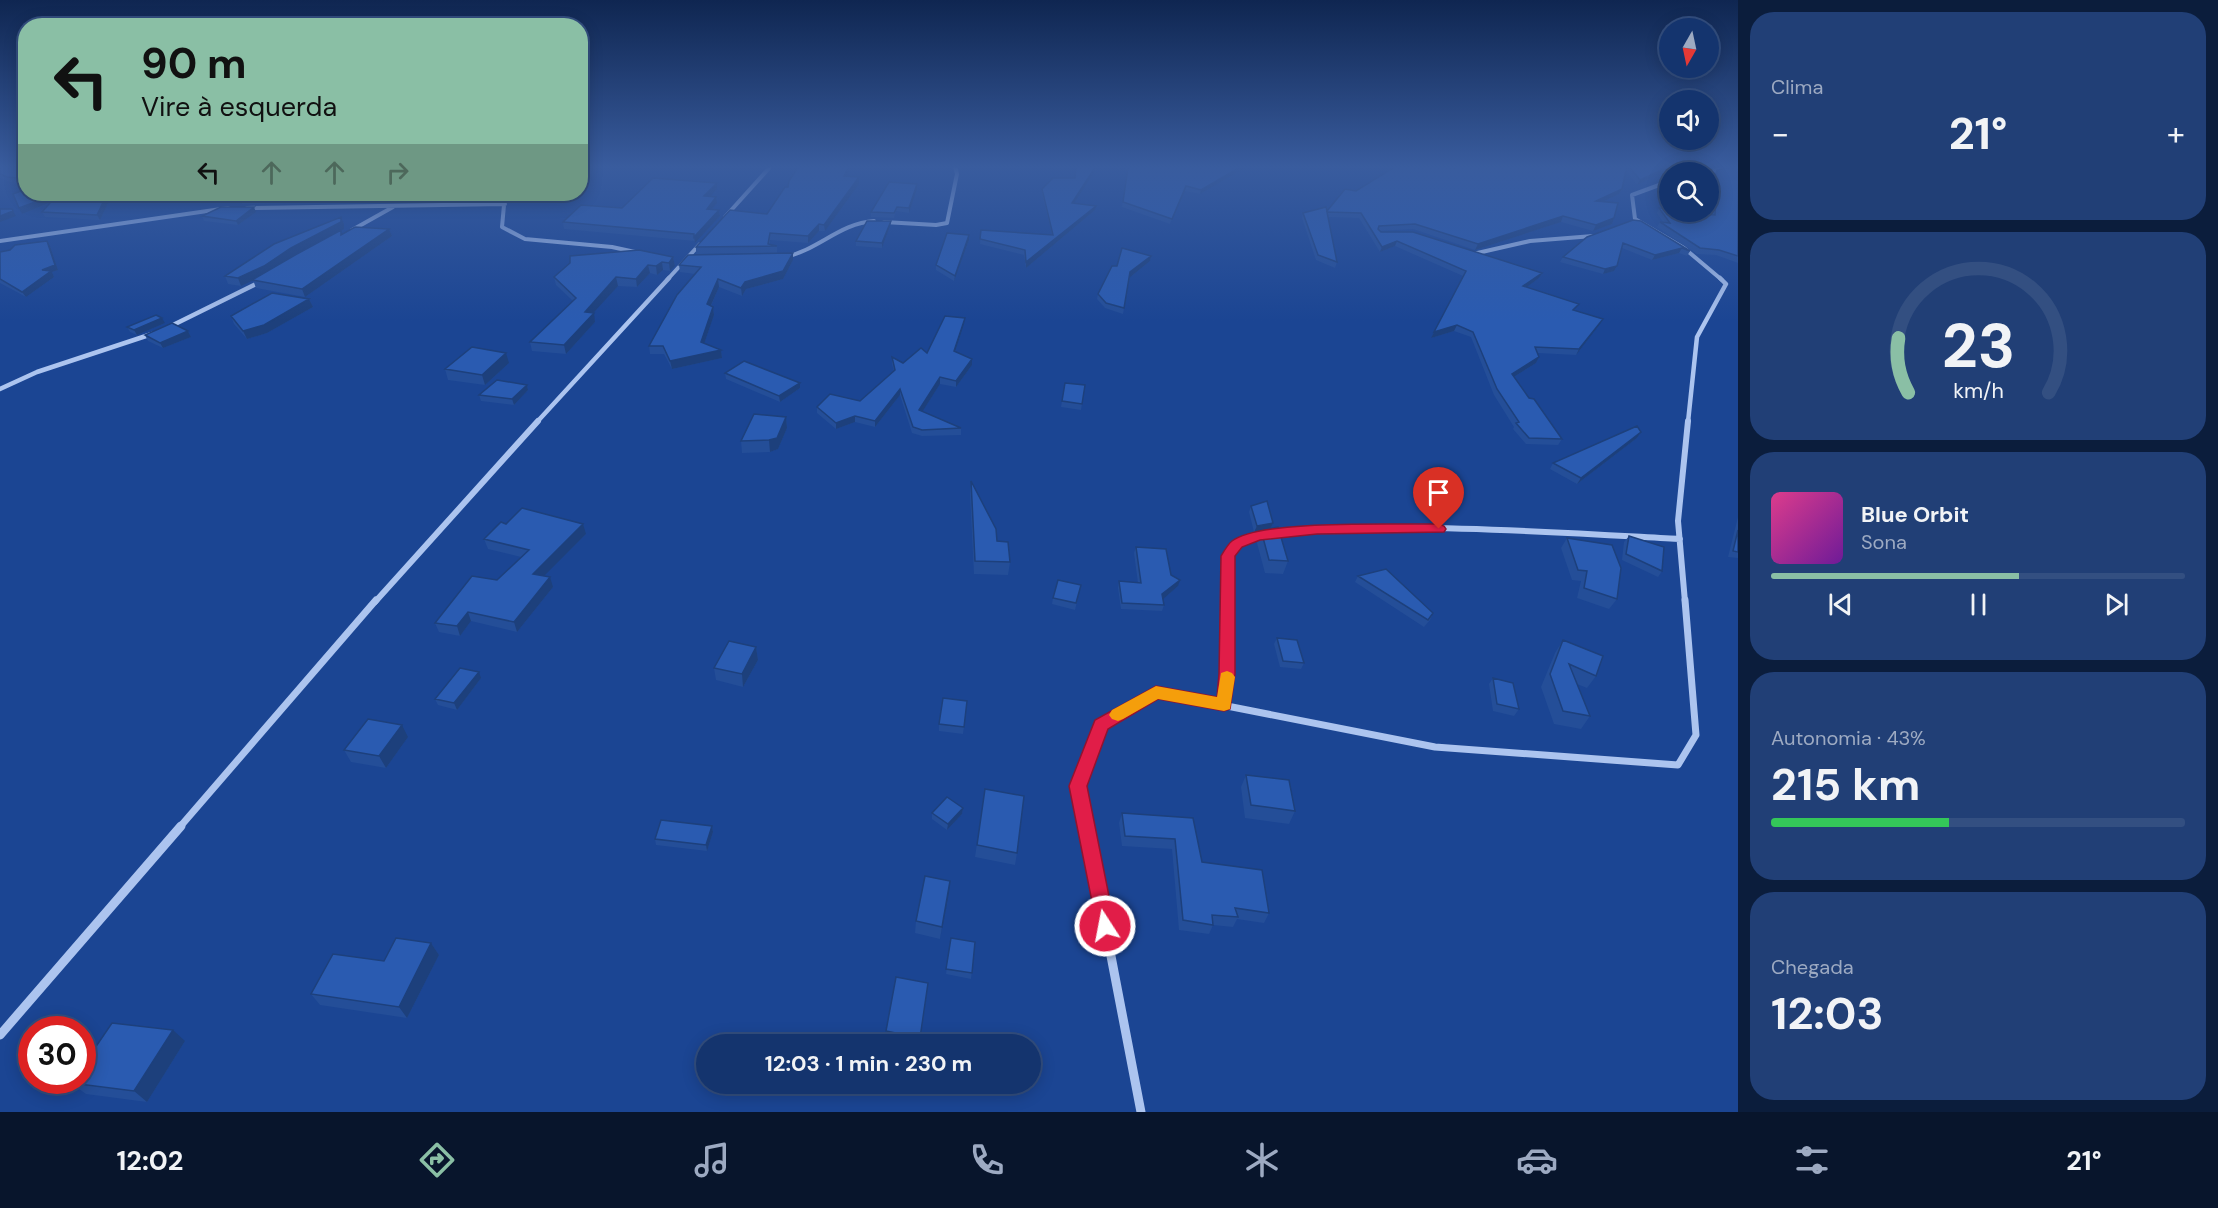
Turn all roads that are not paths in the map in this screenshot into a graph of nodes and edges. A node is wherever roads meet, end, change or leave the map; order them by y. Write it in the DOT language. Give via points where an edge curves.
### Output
graph roads {
  1 [pos="153,218"];
  2 [pos="374,218"];
  3 [pos="503,218"];
  4 [pos="724,218"];
  5 [pos="948,218"];
  6 [pos="1635,219"];
  7 [pos="1626,223"];
  8 [pos="718,224"];
  9 [pos="343,235"];
  10 [pos="1598,235"];
  11 [pos="0,241"];
  12 [pos="703,241"];
  13 [pos="1470,253"];
  14 [pos="640,254"];
  15 [pos="782,257"];
  16 [pos="670,261"];
  17 [pos="682,263"];
  18 [pos="264,280"];
  19 [pos="0,388"];
  20 [pos="1680,539"];
  21 [pos="1224,705"];
  22 [pos="0,1035"];
  23 [pos="1141,1112"];
  1 -- 11 [label="street"];
  2 -- 9 [label="street"];
  3 -- 14 [label="street" via="502,227 525,239 612,247"];
  4 -- 8 [label="street"];
  5 -- 15 [label="street" via="947,223 936,225 858,221 798,255"];
  6 -- 7 [label="street"];
  6 -- 20 [label="street" via="1672,238 1726,284 1697,337 1678,521"];
  10 -- 13 [label="street"];
  12 -- 17 [label="street" via="692,258"];
  16 -- 17 [label="street"];
  17 -- 22 [label="street" via="411,560"];
  18 -- 19 [label="street" via="153,334 112,350 45,367"];
  20 -- 21 [label="street" via="1416,527 1317,529 1257,536 1237,544 1228,556"];
  20 -- 21 [label="street" via="1696,735 1678,765 1435,747"];
  21 -- 23 [label="street" via="1156,692 1101,725 1078,786"];
}
